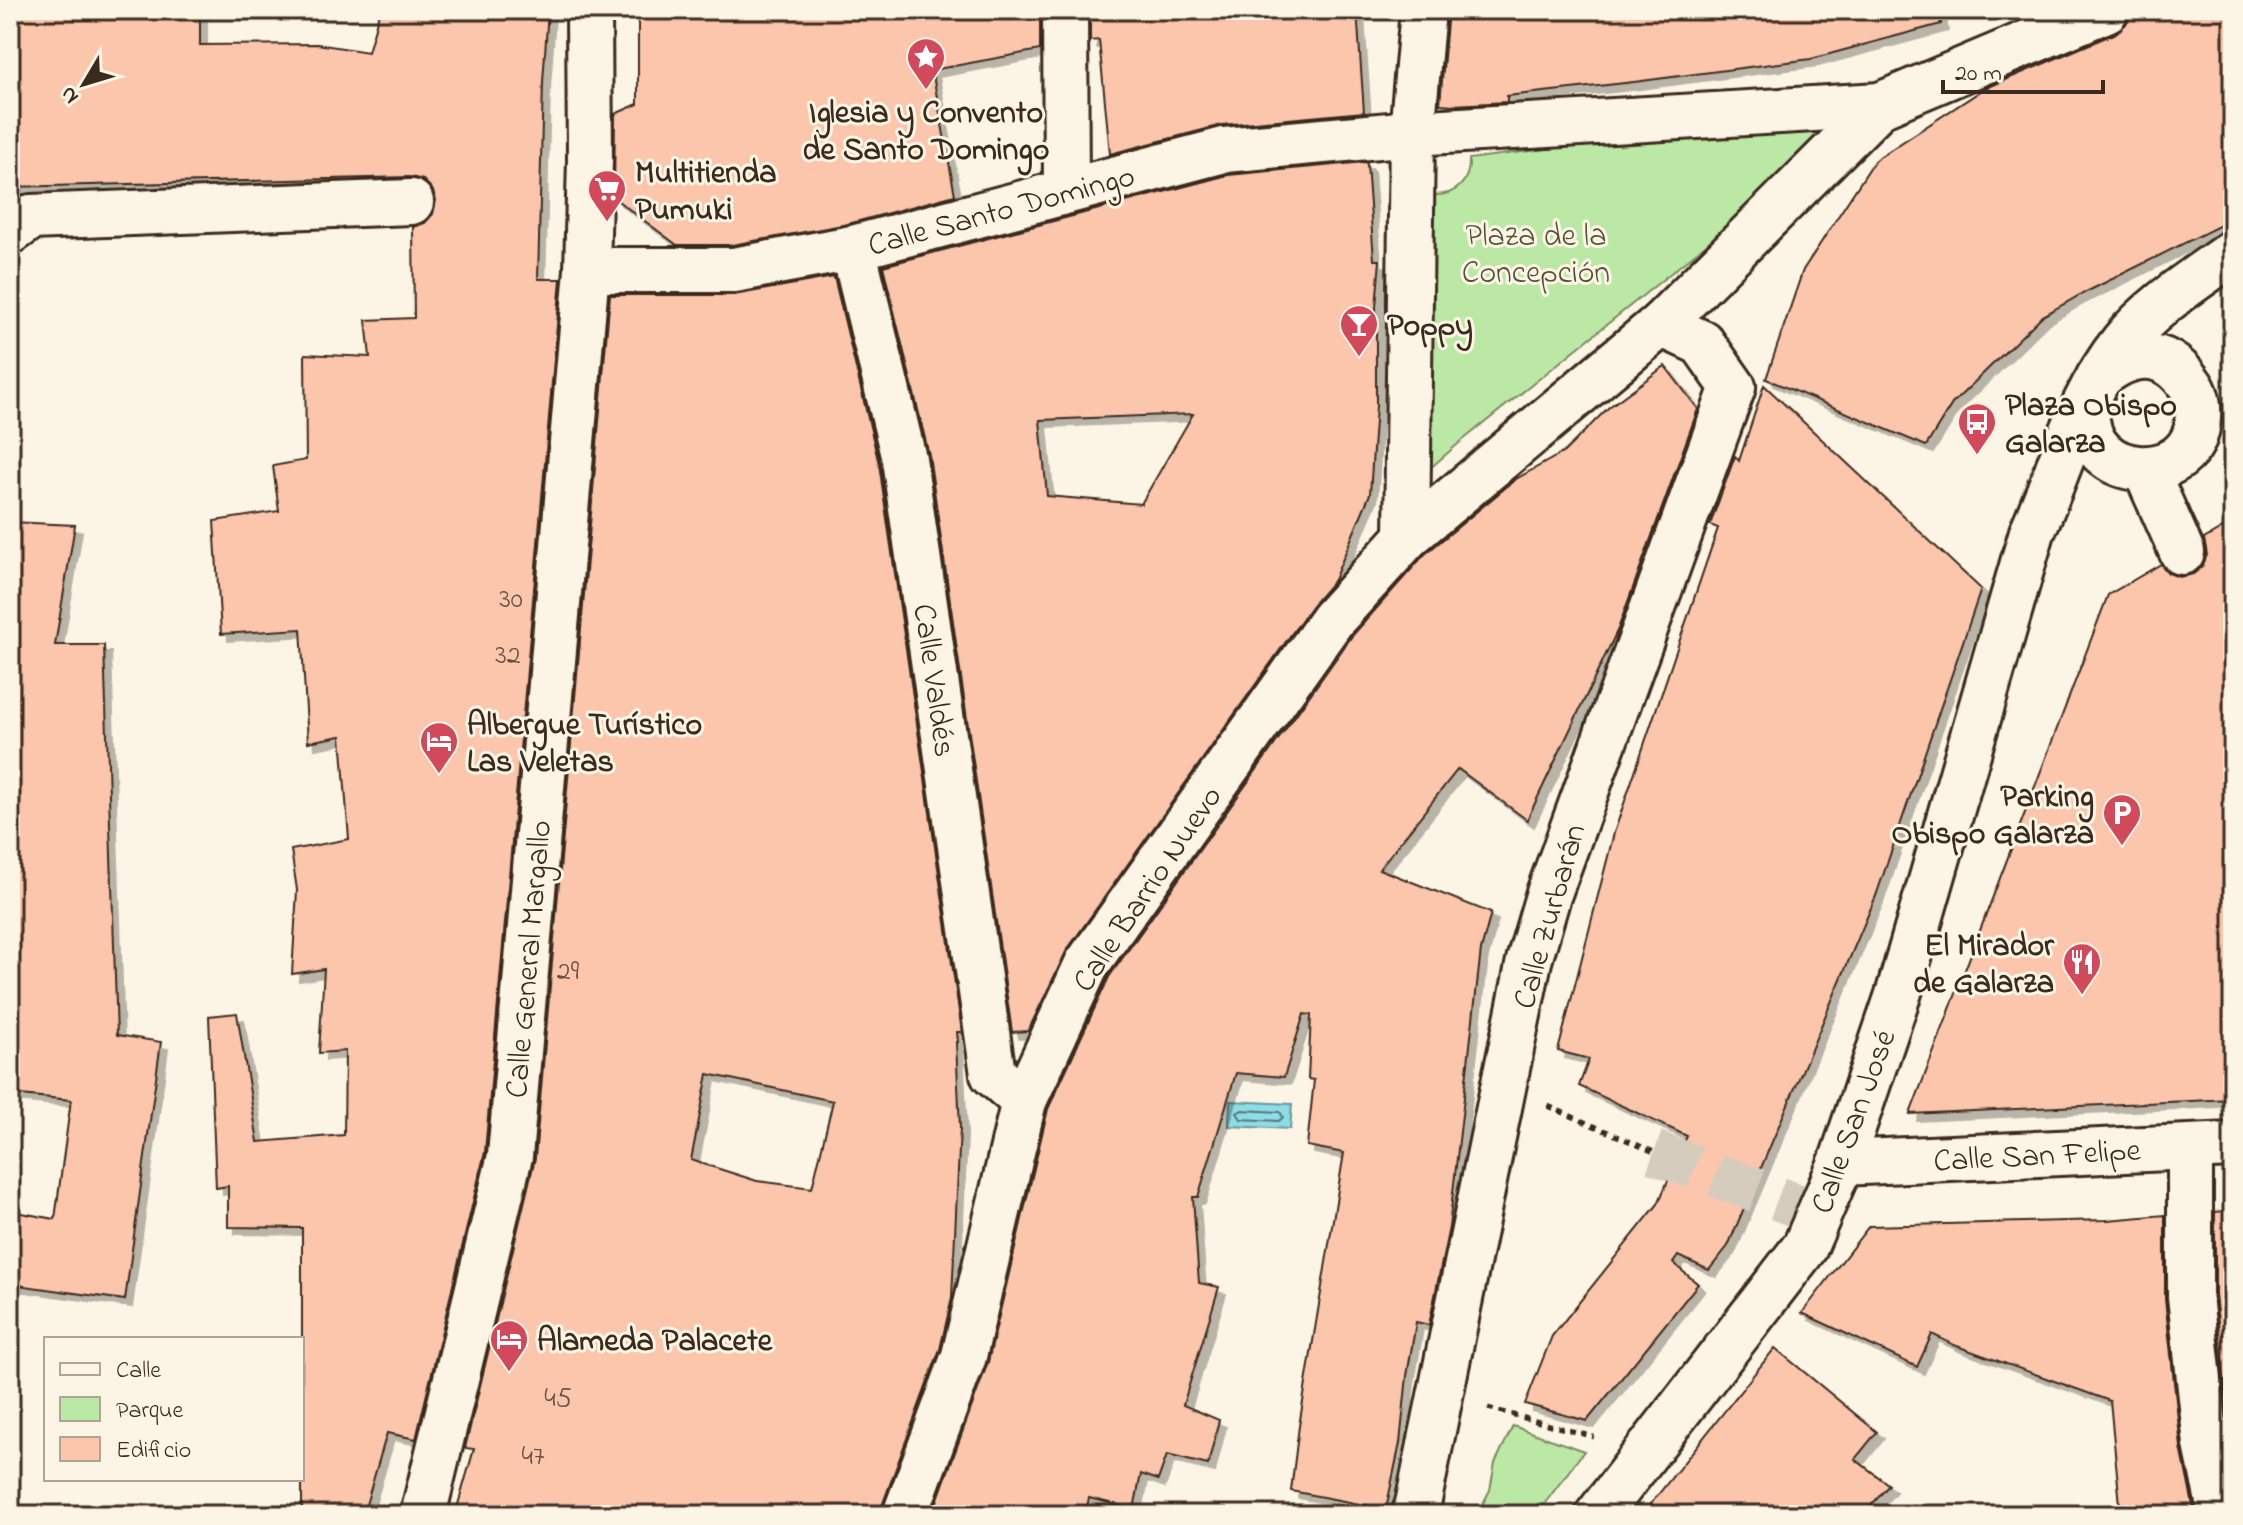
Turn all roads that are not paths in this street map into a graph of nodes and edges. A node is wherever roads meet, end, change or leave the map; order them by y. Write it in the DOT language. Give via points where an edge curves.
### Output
graph roads {
  1 [pos="589,10"];
  2 [pos="1065,10"];
  3 [pos="1423,10"];
  4 [pos="2106,10"];
  5 [pos="1880,105"];
  6 [pos="1412,133"];
  7 [pos="1066,191"];
  8 [pos="411,202"];
  9 [pos="10,232"];
  10 [pos="853,248"];
  11 [pos="2233,252"];
  12 [pos="587,270"];
  13 [pos="1661,324"];
  14 [pos="2095,385"];
  15 [pos="2162,463"];
  16 [pos="1407,537"];
  17 [pos="2191,547"];
  18 [pos="1009,1088"];
  19 [pos="2233,1145"];
  20 [pos="2190,1147"];
  21 [pos="1841,1163"];
  22 [pos="423,1515"];
  23 [pos="905,1515"];
  24 [pos="1414,1515"];
  25 [pos="1598,1515"];
  26 [pos="2221,1515"];
  1 -- 12 [label="street, Calle General Margallo"];
  2 -- 7 [label="street"];
  3 -- 6 [label="street"];
  4 -- 5 [label="street"];
  5 -- 6 [label="street"];
  5 -- 13 [label="street"];
  6 -- 7 [label="street, Calle Santo Domingo" via="1224,150"];
  6 -- 16 [label="street"];
  7 -- 10 [label="street, Calle Santo Domingo"];
  8 -- 9 [label="street" via="31,217"];
  10 -- 12 [label="street, Calle Santo Domingo" via="734,270"];
  10 -- 18 [label="street, Calle Valdés" via="904,459"];
  11 -- 14 [label="street" via="2150,315 2123,342"];
  12 -- 22 [label="street, Calle General Margallo" via="510,1156"];
  13 -- 16 [label="street"];
  13 -- 24 [label="street, Calle Zurbarán" via="1702,343 1733,387 1529,961"];
  14 -- 15 [label="street" via="2087,411 2097,445 2126,467"];
  14 -- 15 [label="street" via="2113,365 2130,358 2166,362 2181,373 2192,387 2198,423 2192,441"];
  14 -- 21 [label="street, Calle San José" via="2032,532 1899,992"];
  15 -- 17 [label="street"];
  16 -- 18 [label="street, Calle Barrio Nuevo" via="1332,620 1087,964"];
  18 -- 23 [label="street, Calle Barrio Nuevo" via="964,1356"];
  19 -- 20 [label="street, Calle San Felipe"];
  20 -- 21 [label="street, Calle San Felipe"];
  20 -- 26 [label="street" via="2190,1296 2206,1444"];
  21 -- 25 [label="street, Calle San José" via="1805,1247"];
}
